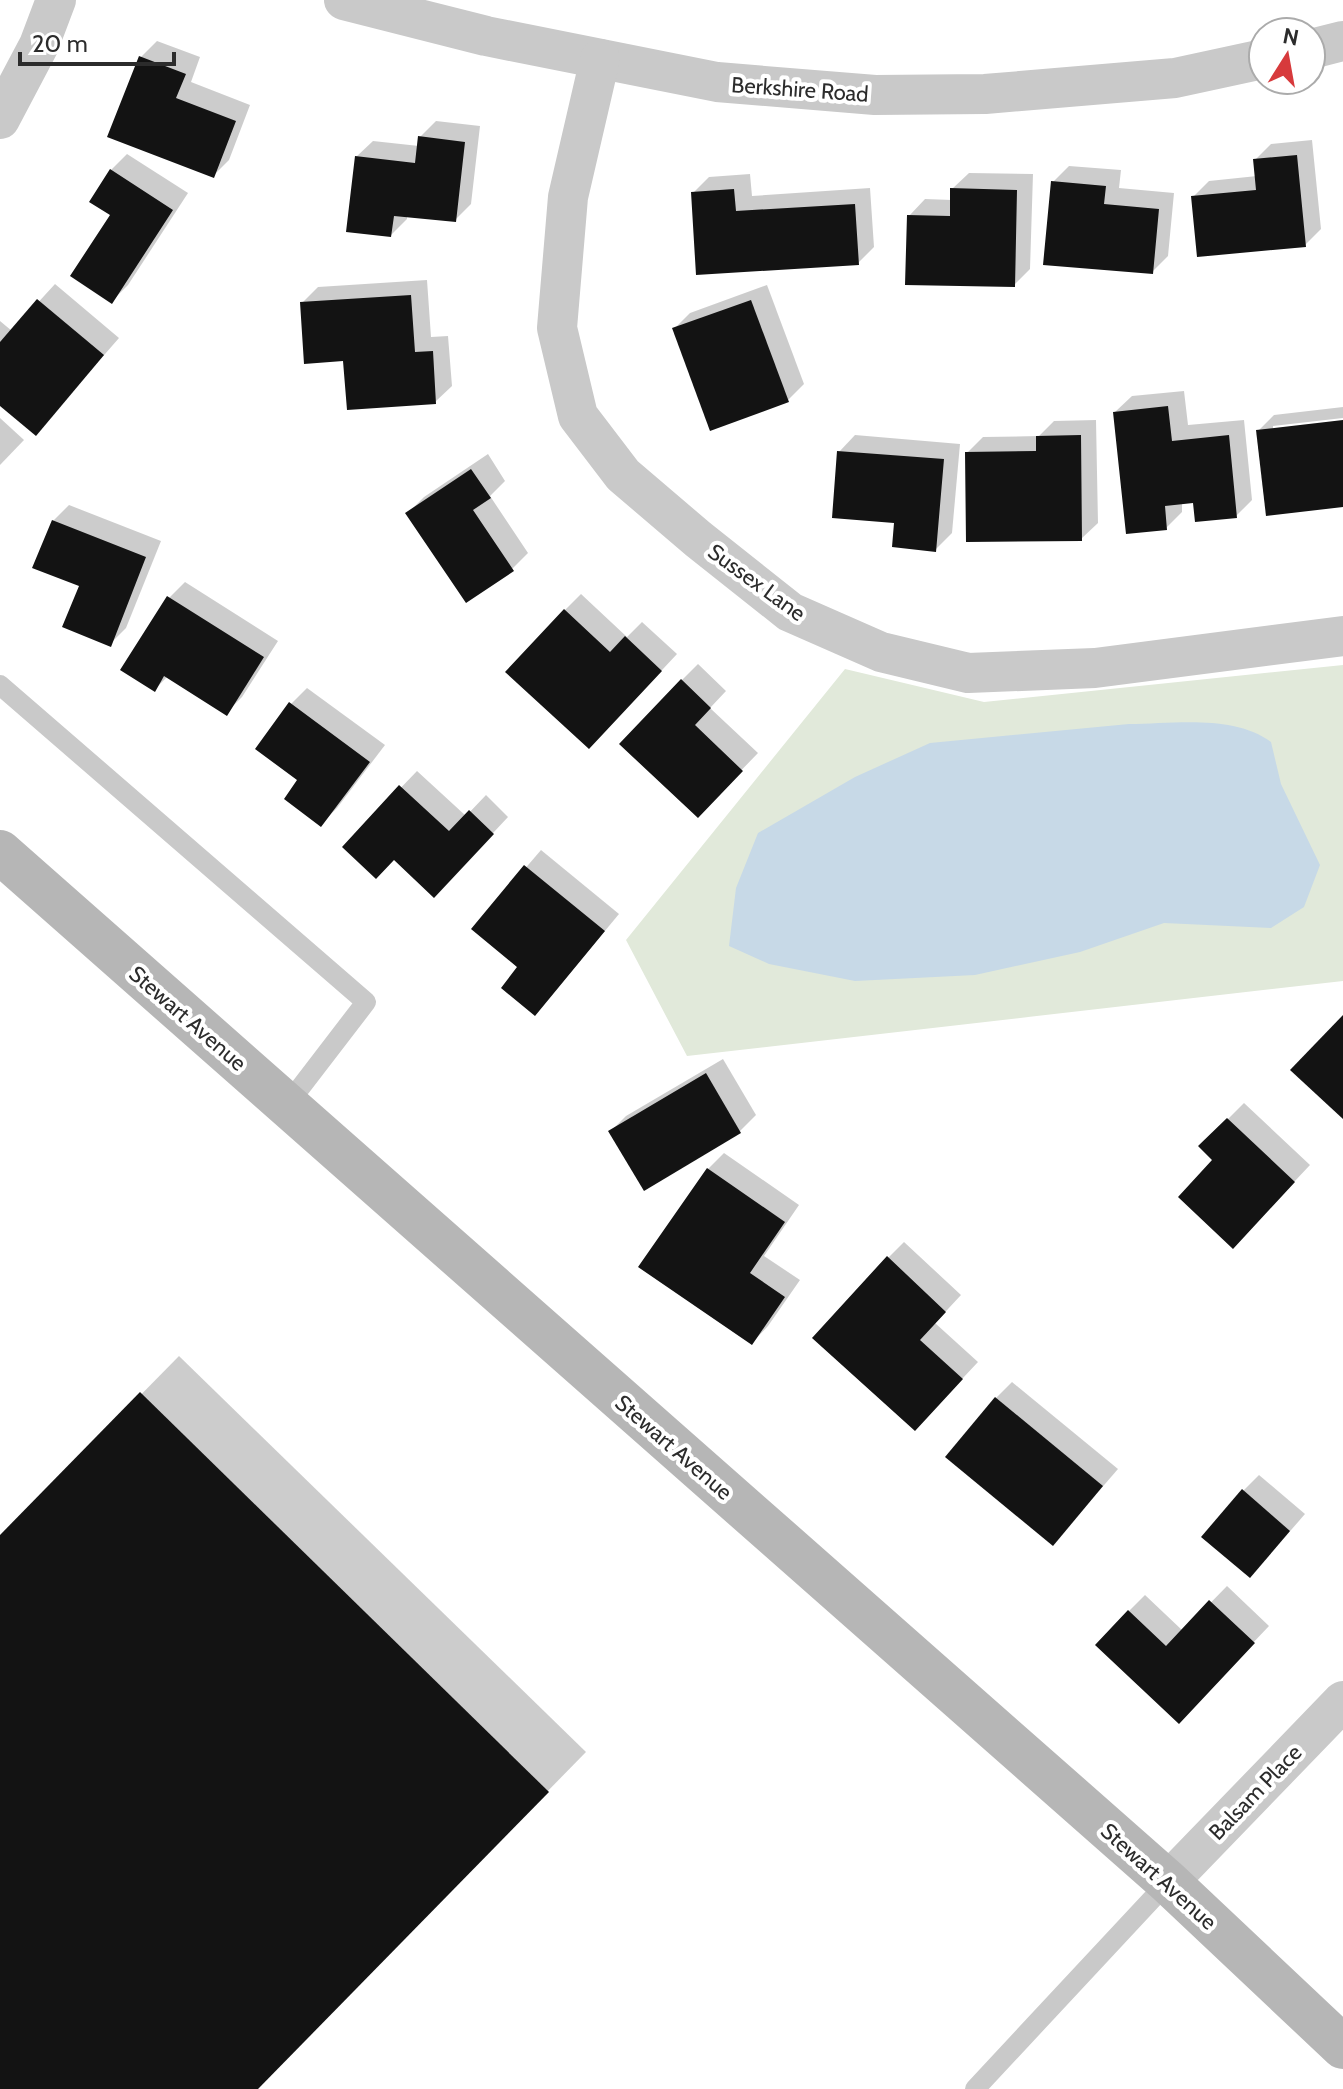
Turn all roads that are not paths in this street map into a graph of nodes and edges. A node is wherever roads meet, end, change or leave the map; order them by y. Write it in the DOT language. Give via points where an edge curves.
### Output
graph roads {
  1 [pos="56,0"];
  2 [pos="344,0"];
  3 [pos="600,59"];
  4 [pos="1247,62"];
  5 [pos="0,119"];
  6 [pos="1343,636"];
  7 [pos="0,685"];
  8 [pos="0,852"];
  9 [pos="287,1105"];
  10 [pos="1343,1701"];
  11 [pos="1168,1882"];
  12 [pos="1343,2047"];
  13 [pos="975,2089"];
  1 -- 5 [label="street"];
  2 -- 3 [label="street, Berkshire Road"];
  3 -- 4 [label="street, Berkshire Road" via="717,82 875,95 985,94 1175,78"];
  3 -- 6 [label="street, Sussex Lane" via="568,197 557,328 578,416 623,475 790,612 881,652 968,673 1095,668"];
  7 -- 9 [label="lane" via="366,1002"];
  8 -- 9 [label="main road, Stewart Avenue"];
  9 -- 11 [label="main road, Stewart Avenue"];
  10 -- 11 [label="street, Balsam Place"];
  11 -- 12 [label="main road, Stewart Avenue"];
  11 -- 13 [label="lane"];
}
